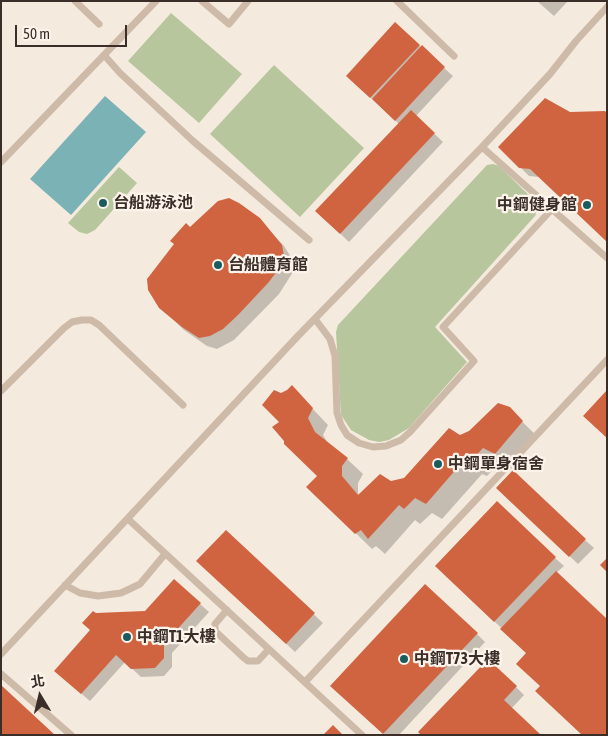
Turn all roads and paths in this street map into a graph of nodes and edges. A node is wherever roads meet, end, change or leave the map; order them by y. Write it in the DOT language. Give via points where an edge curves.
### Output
graph roads {
  1 [pos="75,1"];
  2 [pos="156,1"];
  3 [pos="202,1"];
  4 [pos="248,1"];
  5 [pos="397,1"];
  6 [pos="607,7"];
  7 [pos="99,24"];
  8 [pos="104,55"];
  9 [pos="454,56"];
  10 [pos="482,147"];
  11 [pos="1,162"];
  12 [pos="552,209"];
  13 [pos="309,240"];
  14 [pos="607,258"];
  15 [pos="314,318"];
  16 [pos="607,360"];
  17 [pos="1,392"];
  18 [pos="182,405"];
  19 [pos="128,519"];
  20 [pos="166,554"];
  21 [pos="65,585"];
  22 [pos="227,610"];
  23 [pos="269,649"];
  24 [pos="1,654"];
  25 [pos="1,674"];
  26 [pos="305,682"];
  27 [pos="71,735"];
  28 [pos="362,735"];
  1 -- 7 [label="lane"];
  2 -- 8 [label="lane"];
  3 -- 4 [label="lane" via="229,24"];
  5 -- 9 [label="lane"];
  6 -- 10 [label="lane"];
  8 -- 11 [label="lane"];
  8 -- 13 [label="lane" via="181,131"];
  10 -- 12 [label="lane"];
  10 -- 15 [label="lane"];
  12 -- 14 [label="lane"];
  12 -- 15 [label="lane" via="443,327 474,361 401,440 373,447 359,443 340,425 335,356 330,339"];
  15 -- 19 [label="lane"];
  16 -- 26 [label="lane"];
  17 -- 18 [label="lane" via="64,328 72,322 91,320"];
  19 -- 20 [label="lane"];
  19 -- 21 [label="lane"];
  20 -- 21 [label="lane" via="140,584 121,594 98,596 80,593"];
  20 -- 22 [label="lane"];
  21 -- 24 [label="lane"];
  22 -- 23 [label="lane"];
  22 -- 23 [label="lane" via="215,628 224,640 248,661 258,661"];
  23 -- 26 [label="lane"];
  25 -- 27 [label="lane"];
  26 -- 28 [label="lane"];
}
